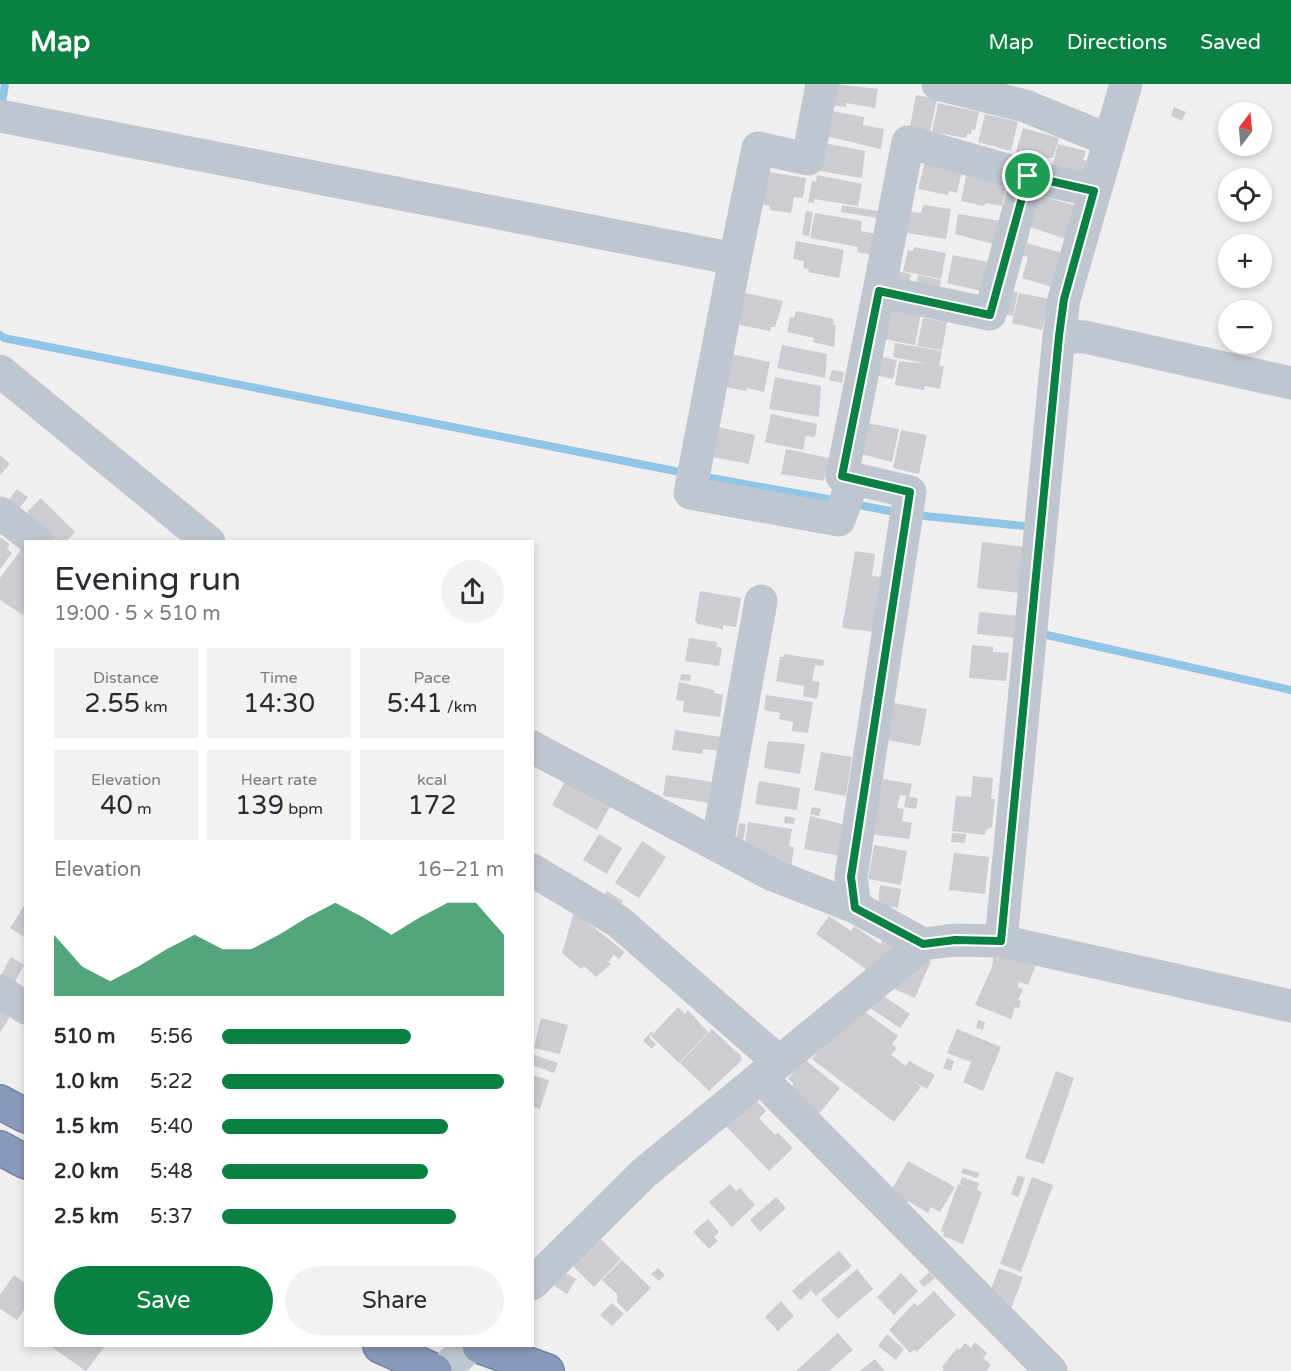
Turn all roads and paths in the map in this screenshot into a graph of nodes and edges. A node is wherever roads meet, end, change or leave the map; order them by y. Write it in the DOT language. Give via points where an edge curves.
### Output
graph roads {
  1 [pos="822,84"];
  2 [pos="938,84"];
  3 [pos="1117,115"];
  4 [pos="7,118"];
  5 [pos="1028,176"];
  6 [pos="1094,191"];
  7 [pos="735,259"];
  8 [pos="879,291"];
  9 [pos="1072,337"];
  10 [pos="0,371"];
  11 [pos="1291,383"];
  12 [pos="854,479"];
  13 [pos="0,513"];
  14 [pos="35,540"];
  15 [pos="207,540"];
  16 [pos="761,602"];
  17 [pos="534,748"];
  18 [pos="717,845"];
  19 [pos="534,871"];
  20 [pos="855,908"];
  21 [pos="1001,941"];
  22 [pos="923,944"];
  23 [pos="0,991"];
  24 [pos="1291,1006"];
  25 [pos="24,1007"];
  26 [pos="770,1070"];
  27 [pos="0,1102"];
  28 [pos="24,1115"];
  29 [pos="0,1148"];
  30 [pos="24,1161"];
  31 [pos="534,1282"];
  32 [pos="382,1347"];
  33 [pos="469,1347"];
  34 [pos="482,1347"];
  35 [pos="435,1371"];
  36 [pos="443,1371"];
  37 [pos="547,1371"];
  38 [pos="1051,1371"];
  1 -- 7 [label="street" via="808,159 758,148"];
  2 -- 3 [label="street" via="1025,106"];
  3 -- 6 [label="street"];
  4 -- 7 [label="street"];
  5 -- 6 [label="street"];
  5 -- 8 [label="street" via="990,315"];
  5 -- 8 [label="street" via="908,142"];
  6 -- 9 [label="street" via="1064,299"];
  7 -- 12 [label="street" via="690,493 839,520"];
  8 -- 12 [label="street" via="842,476"];
  9 -- 11 [label="street"];
  9 -- 21 [label="street"];
  10 -- 15 [label="street"];
  12 -- 20 [label="street" via="908,507 851,877"];
  13 -- 14 [label="street"];
  16 -- 18 [label="street"];
  17 -- 18 [label="street"];
  18 -- 20 [label="street" via="773,875"];
  19 -- 26 [label="street" via="618,922"];
  20 -- 22 [label="street"];
  21 -- 22 [label="street"];
  21 -- 24 [label="street"];
  22 -- 26 [label="street"];
  23 -- 25 [label="street"];
  26 -- 31 [label="street" via="644,1173"];
  26 -- 38 [label="street"];
  27 -- 28 [label="highway"];
  29 -- 30 [label="highway"];
  32 -- 35 [label="highway"];
  33 -- 36 [label="street"];
  34 -- 37 [label="highway"];
}
